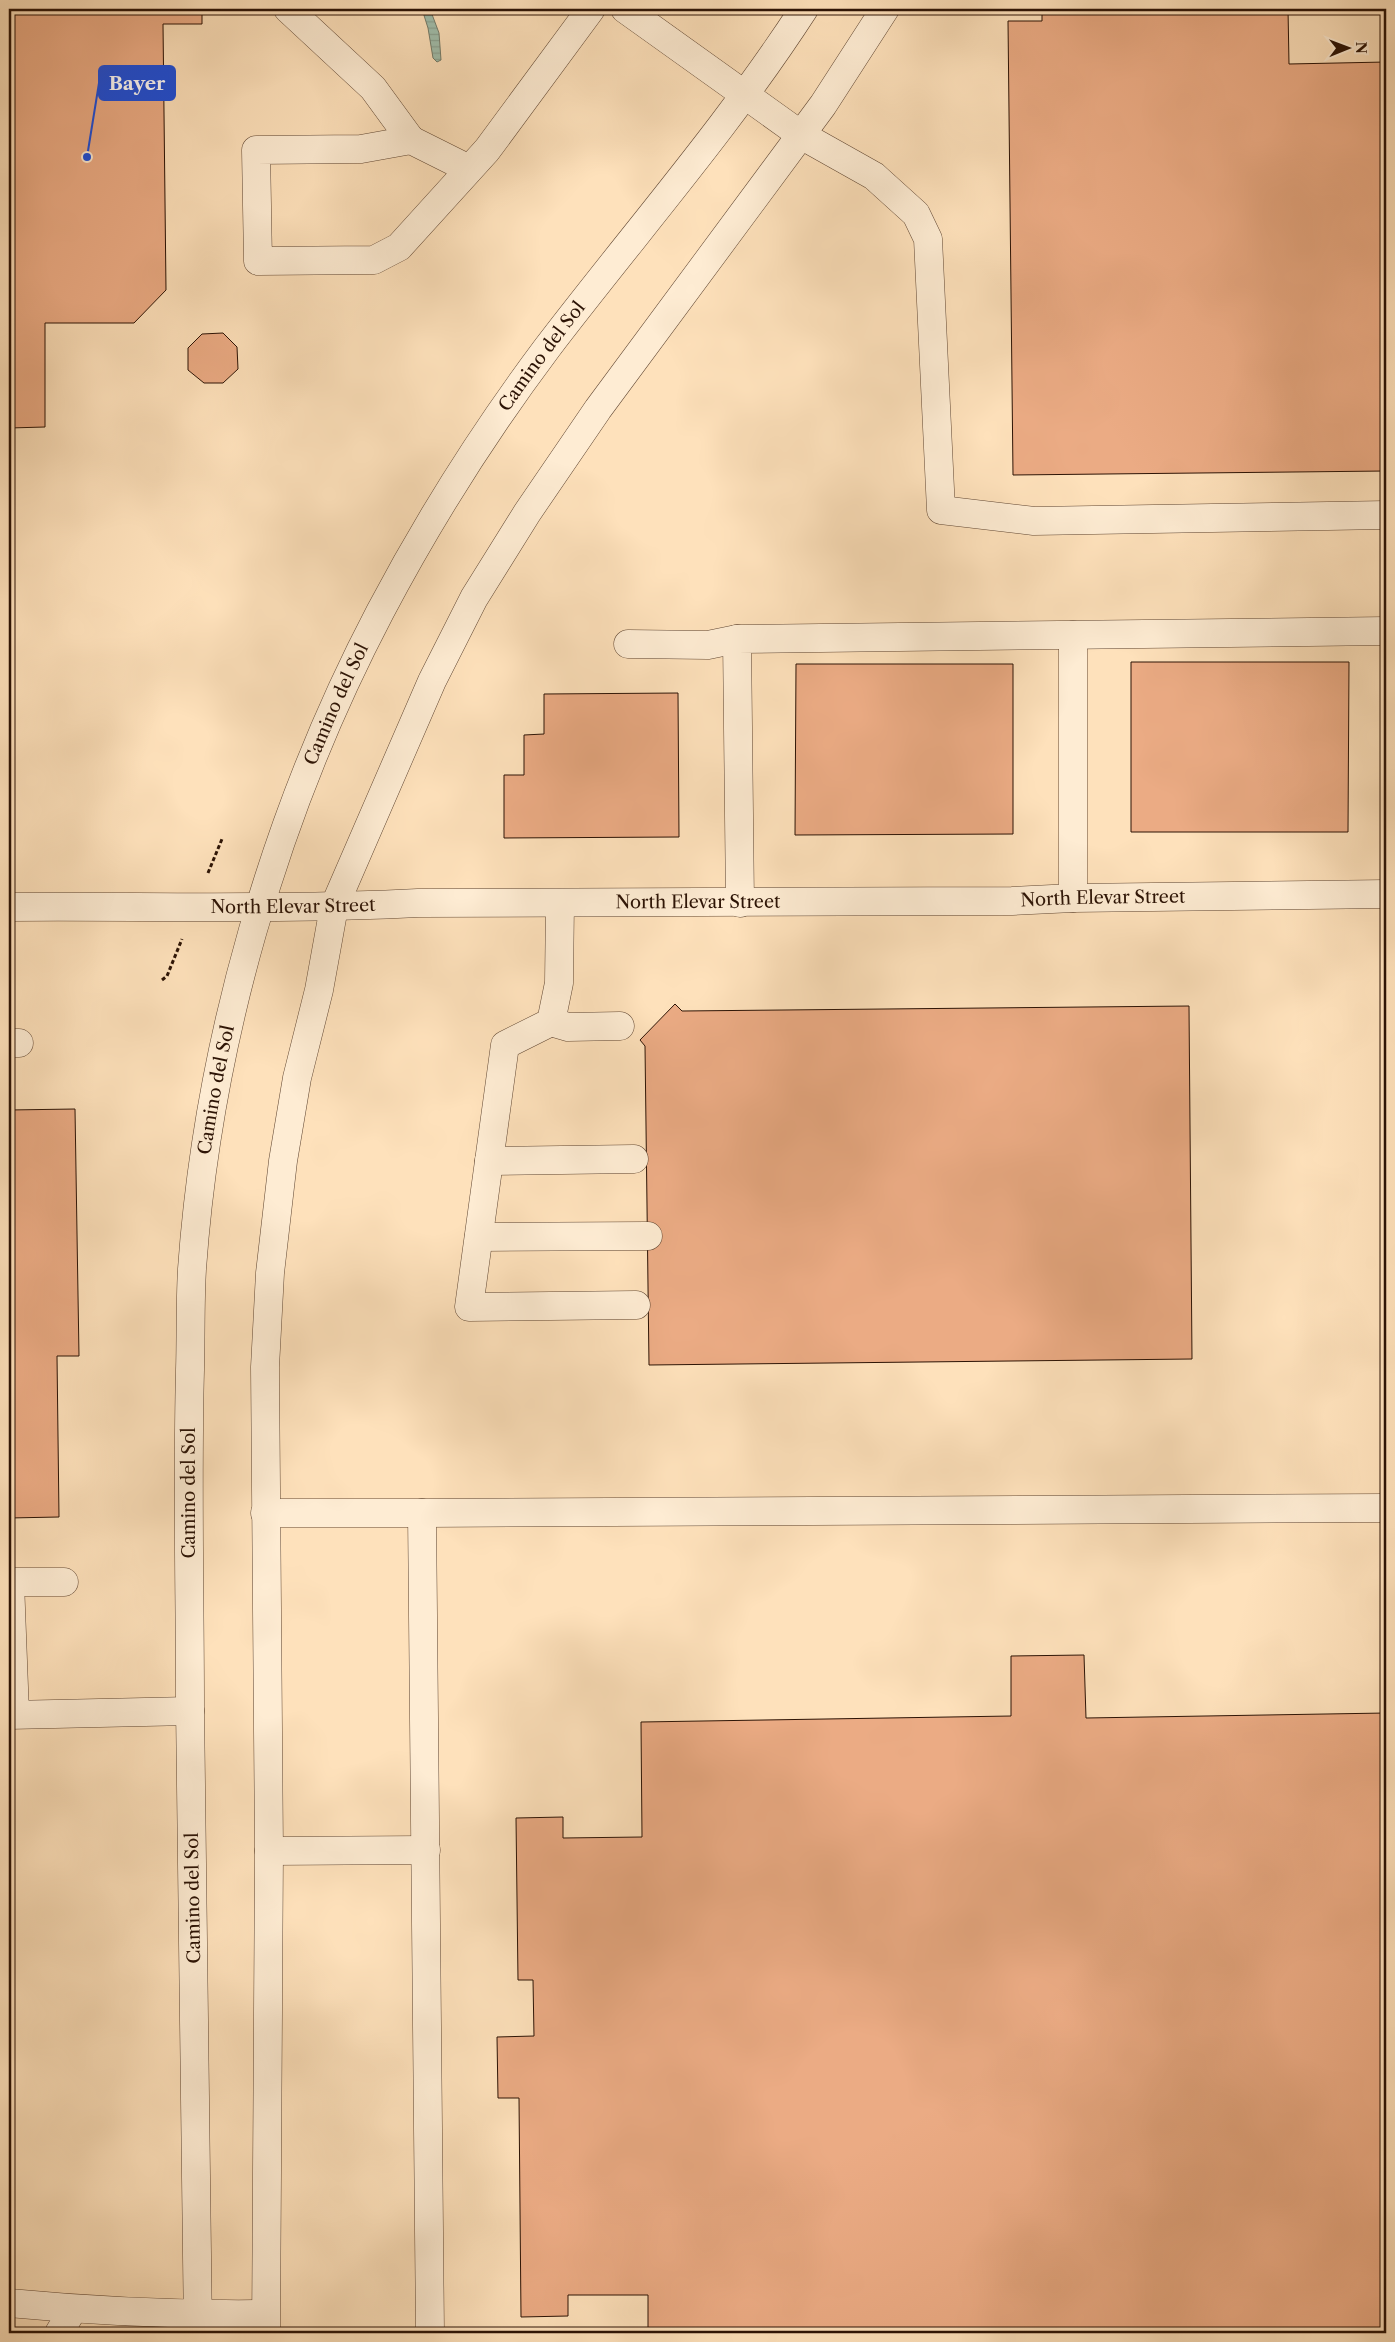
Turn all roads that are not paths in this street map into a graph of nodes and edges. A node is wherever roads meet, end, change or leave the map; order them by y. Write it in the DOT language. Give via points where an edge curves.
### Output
graph roads {
  1 [pos="288,9"];
  2 [pos="591,9"];
  3 [pos="625,9"];
  4 [pos="804,9"];
  5 [pos="885,9"];
  6 [pos="746,96"];
  7 [pos="800,135"];
  8 [pos="411,140"];
  9 [pos="469,169"];
  10 [pos="1386,515"];
  11 [pos="1386,631"];
  12 [pos="1073,635"];
  13 [pos="736,639"];
  14 [pos="628,644"];
  15 [pos="1386,894"];
  16 [pos="1073,898"];
  17 [pos="560,903"];
  18 [pos="740,903"];
  19 [pos="9,907"];
  20 [pos="259,907"];
  21 [pos="334,907"];
  22 [pos="551,1022"];
  23 [pos="620,1026"];
  24 [pos="634,1160"];
  25 [pos="490,1161"];
  26 [pos="479,1236"];
  27 [pos="648,1236"];
  28 [pos="636,1305"];
  29 [pos="1386,1508"];
  30 [pos="265,1513"];
  31 [pos="422,1513"];
  32 [pos="10,1582"];
  33 [pos="64,1582"];
  34 [pos="190,1711"];
  35 [pos="12,1714"];
  36 [pos="426,1850"];
  37 [pos="269,1851"];
  38 [pos="9,2303"];
  39 [pos="72,2309"];
  40 [pos="197,2324"];
  41 [pos="266,2324"];
  42 [pos="58,2333"];
  43 [pos="430,2333"];
  1 -- 8 [label="street" via="373,88"];
  2 -- 9 [label="street" via="487,150"];
  3 -- 6 [label="street"];
  4 -- 6 [label="street, Camino del Sol"];
  5 -- 7 [label="street"];
  6 -- 7 [label="street"];
  6 -- 20 [label="street, Camino del Sol" via="547,349 441,502 376,618 318,744"];
  7 -- 10 [label="street" via="874,176 916,214 928,238 941,510 1034,521"];
  7 -- 21 [label="street" via="598,409 474,598 428,690"];
  8 -- 9 [label="street"];
  8 -- 9 [label="street" via="361,149 256,150 258,262 374,260 399,247"];
  11 -- 12 [label="street"];
  12 -- 13 [label="street"];
  12 -- 16 [label="street"];
  13 -- 14 [label="street" via="708,645"];
  13 -- 18 [label="street"];
  15 -- 16 [label="street, North Elevar Street"];
  16 -- 18 [label="street, North Elevar Street"];
  17 -- 18 [label="street, North Elevar Street"];
  17 -- 21 [label="street, North Elevar Street" via="418,903"];
  17 -- 22 [label="street" via="559,983"];
  19 -- 20 [label="street, North Elevar Street"];
  20 -- 21 [label="street, North Elevar Street"];
  20 -- 34 [label="street, Camino del Sol" via="238,982 212,1115 199,1194 192,1273 188,1434"];
  21 -- 30 [label="street" via="319,990 297,1078 271,1263 265,1368"];
  22 -- 23 [label="street" via="568,1027"];
  22 -- 25 [label="street" via="505,1045"];
  24 -- 25 [label="street"];
  25 -- 26 [label="street"];
  26 -- 27 [label="street"];
  26 -- 28 [label="street" via="469,1307"];
  29 -- 31 [label="street"];
  30 -- 31 [label="street"];
  30 -- 37 [label="street"];
  31 -- 36 [label="street"];
  32 -- 33 [label="street"];
  32 -- 35 [label="street"];
  34 -- 35 [label="street"];
  34 -- 40 [label="street, Camino del Sol"];
  36 -- 37 [label="street"];
  36 -- 43 [label="street"];
  37 -- 41 [label="street"];
  38 -- 39 [label="street"];
  39 -- 40 [label="street" via="111,2309"];
  39 -- 42 [label="street"];
  40 -- 41 [label="street"];
}
